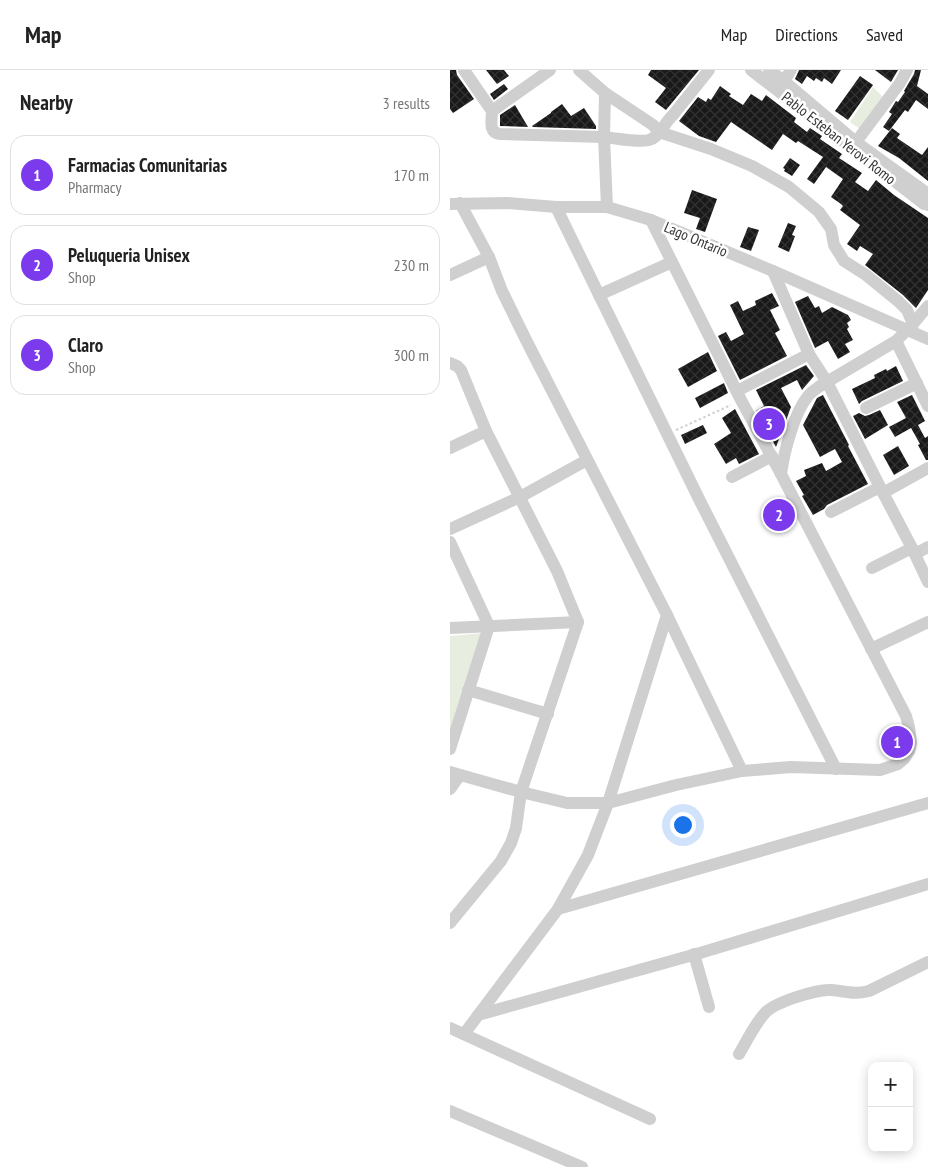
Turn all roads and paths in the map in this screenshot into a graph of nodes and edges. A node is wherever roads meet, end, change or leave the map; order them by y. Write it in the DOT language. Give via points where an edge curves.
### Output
graph roads {
  1 [pos="464,70"];
  2 [pos="550,70"];
  3 [pos="579,70"];
  4 [pos="710,70"];
  5 [pos="751,70"];
  6 [pos="770,70"];
  7 [pos="907,70"];
  8 [pos="788,75"];
  9 [pos="605,93"];
  10 [pos="492,111"];
  11 [pos="659,132"];
  12 [pos="604,137"];
  13 [pos="856,142"];
  14 [pos="928,194"];
  15 [pos="455,203"];
  16 [pos="928,205"];
  17 [pos="556,207"];
  18 [pos="607,207"];
  19 [pos="651,220"];
  20 [pos="489,257"];
  21 [pos="672,262"];
  22 [pos="773,271"];
  23 [pos="450,274"];
  24 [pos="599,295"];
  25 [pos="928,306"];
  26 [pos="910,327"];
  27 [pos="928,339"];
  28 [pos="896,341"];
  29 [pos="810,354"];
  30 [pos="450,364"];
  31 [pos="827,382"];
  32 [pos="916,383"];
  33 [pos="739,396"];
  34 [pos="928,406"];
  35 [pos="866,408"];
  36 [pos="486,431"];
  37 [pos="667,435"];
  38 [pos="450,448"];
  39 [pos="772,456"];
  40 [pos="588,460"];
  41 [pos="928,468"];
  42 [pos="781,474"];
  43 [pos="732,477"];
  44 [pos="881,490"];
  45 [pos="520,497"];
  46 [pos="831,512"];
  47 [pos="450,529"];
  48 [pos="450,542"];
  49 [pos="928,547"];
  50 [pos="913,551"];
  51 [pos="872,568"];
  52 [pos="928,582"];
  53 [pos="667,615"];
  54 [pos="578,622"];
  55 [pos="928,622"];
  56 [pos="489,626"];
  57 [pos="450,628"];
  58 [pos="871,649"];
  59 [pos="468,690"];
  60 [pos="548,714"];
  61 [pos="450,749"];
  62 [pos="836,769"];
  63 [pos="742,771"];
  64 [pos="455,774"];
  65 [pos="450,789"];
  66 [pos="521,792"];
  67 [pos="608,803"];
  68 [pos="928,803"];
  69 [pos="928,884"];
  70 [pos="558,909"];
  71 [pos="450,922"];
  72 [pos="694,954"];
  73 [pos="928,962"];
  74 [pos="709,1007"];
  75 [pos="478,1015"];
  76 [pos="450,1028"];
  77 [pos="464,1034"];
  78 [pos="739,1054"];
  79 [pos="450,1111"];
  80 [pos="650,1119"];
  81 [pos="582,1167"];
  1 -- 10 [label="street"];
  2 -- 10 [label="street"];
  3 -- 9 [label="street"];
  4 -- 11 [label="street"];
  5 -- 16 [label="street, Pablo Esteban Yerovi Romo"];
  6 -- 8 [label="street, Pablo Esteban Yerovi Romo"];
  7 -- 13 [label="street"];
  8 -- 13 [label="street, Pablo Esteban Yerovi Romo"];
  9 -- 11 [label="street"];
  9 -- 12 [label="street"];
  10 -- 12 [label="street" via="495,134"];
  11 -- 12 [label="street" via="650,140 641,141"];
  11 -- 26 [label="street" via="752,166 789,187 819,212 831,229 834,245 844,261 907,310"];
  12 -- 18 [label="street"];
  13 -- 14 [label="street, Pablo Esteban Yerovi Romo"];
  15 -- 17 [label="street, Lago Ontario"];
  15 -- 20 [label="street"];
  17 -- 18 [label="street, Lago Ontario"];
  17 -- 24 [label="street"];
  18 -- 19 [label="street, Lago Ontario"];
  19 -- 21 [label="street"];
  19 -- 22 [label="street, Lago Ontario"];
  20 -- 23 [label="street"];
  20 -- 40 [label="street" via="510,307"];
  21 -- 24 [label="street"];
  21 -- 33 [label="street"];
  22 -- 26 [label="street, Lago Ontario"];
  22 -- 29 [label="street"];
  24 -- 37 [label="street"];
  25 -- 26 [label="street"];
  26 -- 27 [label="street, Lago Ontario"];
  26 -- 28 [label="street"];
  28 -- 31 [label="street"];
  28 -- 32 [label="street"];
  29 -- 31 [label="street"];
  29 -- 33 [label="street"];
  30 -- 36 [label="street" via="460,370"];
  31 -- 42 [label="street" via="812,391 804,402 789,439"];
  31 -- 44 [label="street"];
  32 -- 34 [label="street"];
  32 -- 35 [label="street"];
  33 -- 37 [label="path"];
  33 -- 39 [label="street"];
  36 -- 38 [label="street"];
  36 -- 45 [label="street"];
  37 -- 62 [label="street"];
  39 -- 42 [label="street"];
  39 -- 43 [label="street"];
  40 -- 45 [label="street"];
  40 -- 53 [label="street"];
  41 -- 44 [label="street"];
  42 -- 58 [label="street"];
  44 -- 46 [label="street"];
  44 -- 50 [label="street"];
  45 -- 47 [label="street"];
  45 -- 54 [label="street" via="557,570"];
  48 -- 56 [label="street"];
  49 -- 50 [label="street"];
  50 -- 51 [label="street"];
  50 -- 52 [label="street"];
  53 -- 63 [label="street"];
  53 -- 67 [label="street"];
  54 -- 56 [label="street"];
  54 -- 60 [label="street"];
  55 -- 58 [label="street"];
  56 -- 57 [label="street"];
  56 -- 59 [label="street"];
  58 -- 62 [label="street" via="906,716 911,743 909,751 898,764 880,770"];
  59 -- 60 [label="street"];
  59 -- 61 [label="street"];
  60 -- 66 [label="street"];
  62 -- 63 [label="street" via="792,767"];
  63 -- 67 [label="street"];
  64 -- 65 [label="street"];
  64 -- 66 [label="street"];
  66 -- 67 [label="street" via="567,803"];
  66 -- 71 [label="street" via="511,843 501,861"];
  67 -- 70 [label="street" via="588,855"];
  68 -- 70 [label="street"];
  69 -- 72 [label="street"];
  70 -- 75 [label="street"];
  72 -- 74 [label="street"];
  72 -- 75 [label="street"];
  73 -- 78 [label="street" via="859,994 830,990 791,999 767,1012"];
  75 -- 77 [label="street"];
  76 -- 77 [label="street"];
  77 -- 80 [label="street"];
  79 -- 81 [label="street"];
}
